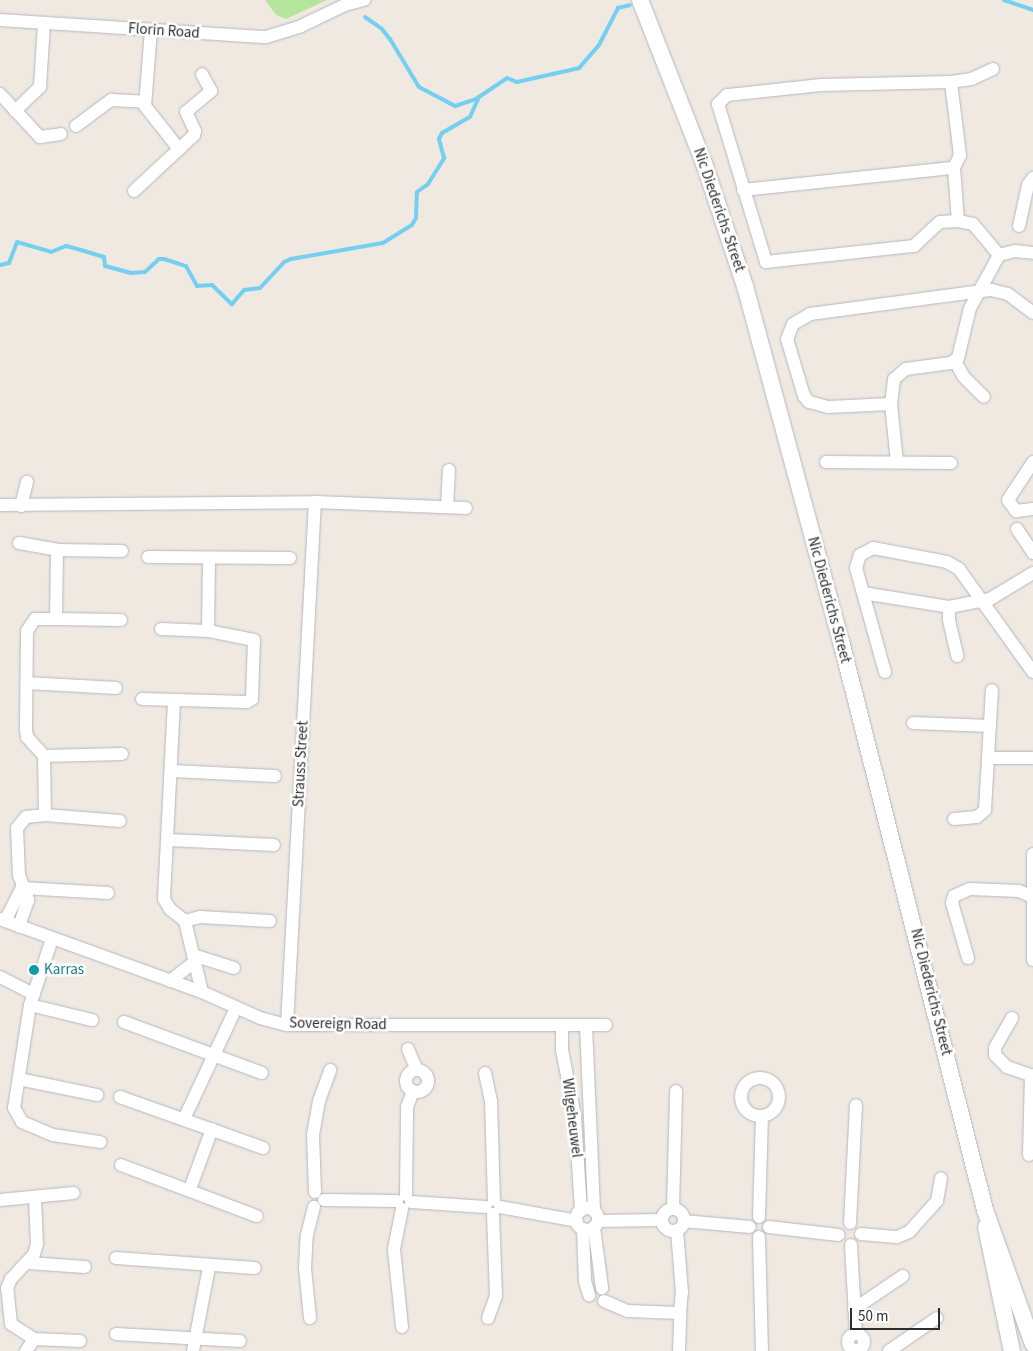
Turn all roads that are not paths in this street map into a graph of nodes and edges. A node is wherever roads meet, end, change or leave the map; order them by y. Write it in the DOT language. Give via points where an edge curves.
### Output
graph roads {
  1 [pos="341,0"];
  2 [pos="364,0"];
  3 [pos="640,0"];
  4 [pos="323,14"];
  5 [pos="0,20"];
  6 [pos="44,23"];
  7 [pos="151,30"];
  8 [pos="993,69"];
  9 [pos="202,74"];
  10 [pos="951,82"];
  11 [pos="0,94"];
  12 [pos="145,102"];
  13 [pos="15,111"];
  14 [pos="76,126"];
  15 [pos="60,134"];
  16 [pos="179,149"];
  17 [pos="954,168"];
  18 [pos="1033,178"];
  19 [pos="743,190"];
  20 [pos="134,191"];
  21 [pos="958,221"];
  22 [pos="1019,226"];
  23 [pos="1033,253"];
  24 [pos="999,255"];
  25 [pos="980,291"];
  26 [pos="1033,313"];
  27 [pos="955,361"];
  28 [pos="984,397"];
  29 [pos="891,404"];
  30 [pos="826,462"];
  31 [pos="897,462"];
  32 [pos="951,462"];
  33 [pos="1033,462"];
  34 [pos="448,470"];
  35 [pos="27,482"];
  36 [pos="315,502"];
  37 [pos="0,506"];
  38 [pos="21,506"];
  39 [pos="447,507"];
  40 [pos="466,508"];
  41 [pos="1033,509"];
  42 [pos="1017,529"];
  43 [pos="19,543"];
  44 [pos="57,550"];
  45 [pos="122,551"];
  46 [pos="1033,553"];
  47 [pos="148,557"];
  48 [pos="209,558"];
  49 [pos="290,558"];
  50 [pos="1033,573"];
  51 [pos="863,593"];
  52 [pos="983,602"];
  53 [pos="949,606"];
  54 [pos="56,619"];
  55 [pos="121,620"];
  56 [pos="161,629"];
  57 [pos="208,631"];
  58 [pos="957,656"];
  59 [pos="885,672"];
  60 [pos="1033,672"];
  61 [pos="27,683"];
  62 [pos="116,688"];
  63 [pos="992,690"];
  64 [pos="142,699"];
  65 [pos="174,701"];
  66 [pos="913,723"];
  67 [pos="990,726"];
  68 [pos="122,754"];
  69 [pos="44,756"];
  70 [pos="989,758"];
  71 [pos="1033,758"];
  72 [pos="172,771"];
  73 [pos="275,776"];
  74 [pos="44,815"];
  75 [pos="954,819"];
  76 [pos="120,821"];
  77 [pos="169,840"];
  78 [pos="274,845"];
  79 [pos="1033,854"];
  80 [pos="22,888"];
  81 [pos="108,893"];
  82 [pos="1033,897"];
  83 [pos="3,920"];
  84 [pos="186,921"];
  85 [pos="270,921"];
  86 [pos="19,926"];
  87 [pos="52,939"];
  88 [pos="193,958"];
  89 [pos="968,958"];
  90 [pos="1033,960"];
  91 [pos="234,968"];
  92 [pos="0,977"];
  93 [pos="170,981"];
  94 [pos="202,992"];
  95 [pos="32,999"];
  96 [pos="236,1008"];
  97 [pos="1012,1018"];
  98 [pos="92,1020"];
  99 [pos="124,1022"];
  100 [pos="287,1025"];
  101 [pos="606,1025"];
  102 [pos="562,1026"];
  103 [pos="586,1026"];
  104 [pos="408,1049"];
  105 [pos="214,1056"];
  106 [pos="330,1070"];
  107 [pos="262,1073"];
  108 [pos="485,1073"];
  109 [pos="1032,1075"];
  110 [pos="19,1079"];
  111 [pos="676,1091"];
  112 [pos="97,1095"];
  113 [pos="120,1097"];
  114 [pos="856,1105"];
  115 [pos="762,1116"];
  116 [pos="184,1119"];
  117 [pos="212,1129"];
  118 [pos="100,1142"];
  119 [pos="263,1148"];
  120 [pos="1029,1155"];
  121 [pos="121,1165"];
  122 [pos="940,1178"];
  123 [pos="190,1190"];
  124 [pos="74,1193"];
  125 [pos="35,1198"];
  126 [pos="0,1200"];
  127 [pos="318,1200"];
  128 [pos="404,1202"];
  129 [pos="493,1207"];
  130 [pos="673,1209"];
  131 [pos="985,1210"];
  132 [pos="257,1216"];
  133 [pos="759,1217"];
  134 [pos="588,1220"];
  135 [pos="661,1220"];
  136 [pos="850,1223"];
  137 [pos="680,1226"];
  138 [pos="750,1227"];
  139 [pos="769,1227"];
  140 [pos="861,1234"];
  141 [pos="839,1235"];
  142 [pos="759,1237"];
  143 [pos="851,1245"];
  144 [pos="116,1258"];
  145 [pos="28,1263"];
  146 [pos="85,1267"];
  147 [pos="209,1267"];
  148 [pos="255,1268"];
  149 [pos="903,1276"];
  150 [pos="602,1288"];
  151 [pos="590,1295"];
  152 [pos="604,1302"];
  153 [pos="854,1309"];
  154 [pos="680,1313"];
  155 [pos="310,1318"];
  156 [pos="488,1318"];
  157 [pos="937,1318"];
  158 [pos="402,1327"];
  159 [pos="116,1334"];
  160 [pos="34,1339"];
  161 [pos="80,1341"];
  162 [pos="240,1341"];
  163 [pos="1033,1344"];
  164 [pos="194,1346"];
  165 [pos="855,1349"];
  166 [pos="26,1351"];
  167 [pos="680,1351"];
  168 [pos="762,1351"];
  169 [pos="889,1351"];
  170 [pos="1012,1351"];
  1 -- 4 [label="street, Florin Road"];
  2 -- 4 [label="street, Florin Road"];
  3 -- 131 [label="street, Nic Diederichs Street" via="704,163 745,286 844,650"];
  4 -- 7 [label="street, Florin Road" via="301,26 266,37"];
  5 -- 6 [label="street, Florin Road"];
  6 -- 7 [label="street, Florin Road"];
  6 -- 13 [label="street" via="40,87"];
  7 -- 12 [label="street"];
  8 -- 10 [label="street" via="972,79"];
  9 -- 16 [label="street" via="211,91 186,112 195,133"];
  10 -- 17 [label="street" via="960,155"];
  10 -- 19 [label="street" via="821,85 722,97 718,104"];
  11 -- 13 [label="street"];
  12 -- 14 [label="street" via="111,100"];
  12 -- 16 [label="street" via="148,113"];
  13 -- 15 [label="street" via="40,137"];
  16 -- 20 [label="street"];
  17 -- 19 [label="street"];
  17 -- 21 [label="street"];
  18 -- 22 [label="street" via="1028,185"];
  19 -- 21 [label="street" via="764,259 769,263 914,246 940,222"];
  21 -- 24 [label="street" via="973,224"];
  23 -- 24 [label="street" via="1015,251"];
  24 -- 25 [label="street"];
  25 -- 26 [label="street" via="1008,294"];
  25 -- 27 [label="street" via="967,317 963,344"];
  25 -- 29 [label="street" via="810,314 793,324 787,338 804,396 809,402 828,407"];
  27 -- 28 [label="street" via="964,377"];
  27 -- 29 [label="street" via="914,367 899,374 894,379"];
  29 -- 31 [label="street"];
  30 -- 31 [label="street"];
  31 -- 32 [label="street"];
  33 -- 41 [label="street" via="1008,500 1016,511"];
  34 -- 39 [label="street"];
  35 -- 38 [label="street"];
  36 -- 38 [label="street"];
  36 -- 39 [label="street"];
  36 -- 100 [label="street, Strauss Street"];
  37 -- 38 [label="street"];
  39 -- 40 [label="street"];
  42 -- 46 [label="street"];
  43 -- 44 [label="street"];
  44 -- 45 [label="street"];
  44 -- 54 [label="street"];
  47 -- 48 [label="street"];
  48 -- 49 [label="street"];
  48 -- 57 [label="street"];
  50 -- 52 [label="street"];
  51 -- 52 [label="street" via="856,561 872,548 953,565"];
  51 -- 53 [label="street"];
  51 -- 59 [label="street"];
  52 -- 53 [label="street"];
  52 -- 60 [label="street"];
  53 -- 58 [label="street"];
  54 -- 55 [label="street"];
  54 -- 61 [label="street" via="42,617 30,622"];
  56 -- 57 [label="street"];
  57 -- 65 [label="street" via="254,640 252,699 247,702"];
  61 -- 62 [label="street"];
  61 -- 69 [label="street" via="27,737"];
  63 -- 67 [label="street"];
  64 -- 65 [label="street"];
  65 -- 72 [label="street"];
  66 -- 67 [label="street"];
  67 -- 70 [label="street"];
  68 -- 69 [label="street"];
  69 -- 74 [label="street"];
  70 -- 71 [label="street"];
  70 -- 75 [label="street" via="985,810 978,817"];
  72 -- 73 [label="street"];
  72 -- 77 [label="street"];
  74 -- 76 [label="street"];
  74 -- 80 [label="street" via="26,817 17,828"];
  77 -- 78 [label="street"];
  77 -- 84 [label="street" via="164,899 170,909"];
  79 -- 82 [label="street"];
  80 -- 81 [label="street"];
  80 -- 83 [label="street"];
  80 -- 86 [label="street" via="28,902"];
  82 -- 89 [label="street" via="1019,891 970,889 954,896 952,903"];
  82 -- 90 [label="street"];
  83 -- 86 [label="street, Sovereign Road"];
  84 -- 85 [label="street" via="200,918"];
  84 -- 88 [label="street"];
  86 -- 87 [label="street, Sovereign Road"];
  87 -- 93 [label="street, Sovereign Road"];
  87 -- 95 [label="street"];
  88 -- 91 [label="street"];
  88 -- 93 [label="street"];
  88 -- 94 [label="street"];
  92 -- 95 [label="street"];
  93 -- 94 [label="street, Sovereign Road"];
  94 -- 96 [label="street, Sovereign Road"];
  95 -- 98 [label="street"];
  95 -- 110 [label="street"];
  96 -- 100 [label="street, Sovereign Road"];
  96 -- 105 [label="street"];
  97 -- 109 [label="street" via="995,1048 995,1055 1007,1067"];
  99 -- 105 [label="street"];
  100 -- 102 [label="street, Sovereign Road"];
  101 -- 103 [label="street, Sovereign Road"];
  102 -- 103 [label="street, Sovereign Road"];
  102 -- 134 [label="street, Wilgeheuwel" via="562,1050 575,1117"];
  103 -- 134 [label="street, Wilgeheuwel"];
  104 -- 128 [label="street" via="417,1070 425,1073 428,1081 425,1089 413,1091 407,1107"];
  105 -- 107 [label="street"];
  105 -- 116 [label="street"];
  106 -- 127 [label="street" via="319,1102 313,1135"];
  108 -- 129 [label="street" via="491,1101"];
  109 -- 120 [label="street"];
  110 -- 112 [label="street"];
  110 -- 118 [label="street" via="14,1108 22,1122 53,1135"];
  111 -- 130 [label="street"];
  113 -- 116 [label="street"];
  114 -- 136 [label="street"];
  115 -- 133 [label="street"];
  116 -- 117 [label="street"];
  117 -- 119 [label="street"];
  117 -- 123 [label="street"];
  121 -- 123 [label="street"];
  122 -- 140 [label="street" via="937,1201 909,1232 898,1236"];
  123 -- 132 [label="street"];
  124 -- 125 [label="street"];
  125 -- 126 [label="street"];
  125 -- 145 [label="street" via="37,1244"];
  127 -- 128 [label="street"];
  127 -- 155 [label="street" via="307,1236 305,1268"];
  128 -- 129 [label="street"];
  128 -- 158 [label="street" via="394,1249"];
  129 -- 134 [label="street"];
  129 -- 156 [label="street" via="496,1296"];
  130 -- 135 [label="street" via="665,1212"];
  130 -- 137 [label="street" via="681,1213"];
  131 -- 163 [label="street, Nic Diederichs Street"];
  131 -- 170 [label="street, Nic Diederichs Street" via="986,1238"];
  133 -- 138 [label="street" via="752,1220"];
  133 -- 139 [label="street" via="766,1220"];
  134 -- 135 [label="street"];
  134 -- 150 [label="street"];
  134 -- 151 [label="street" via="584,1281"];
  135 -- 137 [label="street" via="668,1231"];
  136 -- 140 [label="street" via="858,1226"];
  136 -- 141 [label="street" via="842,1227"];
  137 -- 138 [label="street"];
  137 -- 154 [label="street"];
  138 -- 142 [label="street" via="752,1234"];
  139 -- 141 [label="street"];
  139 -- 142 [label="street" via="766,1234"];
  140 -- 143 [label="street" via="859,1242"];
  141 -- 143 [label="street" via="843,1243"];
  142 -- 168 [label="street"];
  143 -- 153 [label="street"];
  144 -- 147 [label="street"];
  145 -- 146 [label="street"];
  145 -- 160 [label="street" via="11,1279 7,1288 14,1328"];
  147 -- 148 [label="street"];
  147 -- 164 [label="street"];
  149 -- 153 [label="street"];
  150 -- 151 [label="street" via="596,1288"];
  150 -- 152 [label="street" via="606,1293"];
  151 -- 152 [label="street" via="593,1303"];
  152 -- 154 [label="street" via="628,1312"];
  153 -- 165 [label="street" via="856,1334 850,1337"];
  154 -- 167 [label="street"];
  157 -- 169 [label="street"];
  159 -- 164 [label="street"];
  160 -- 161 [label="street"];
  160 -- 166 [label="street"];
  162 -- 164 [label="street"];
}
